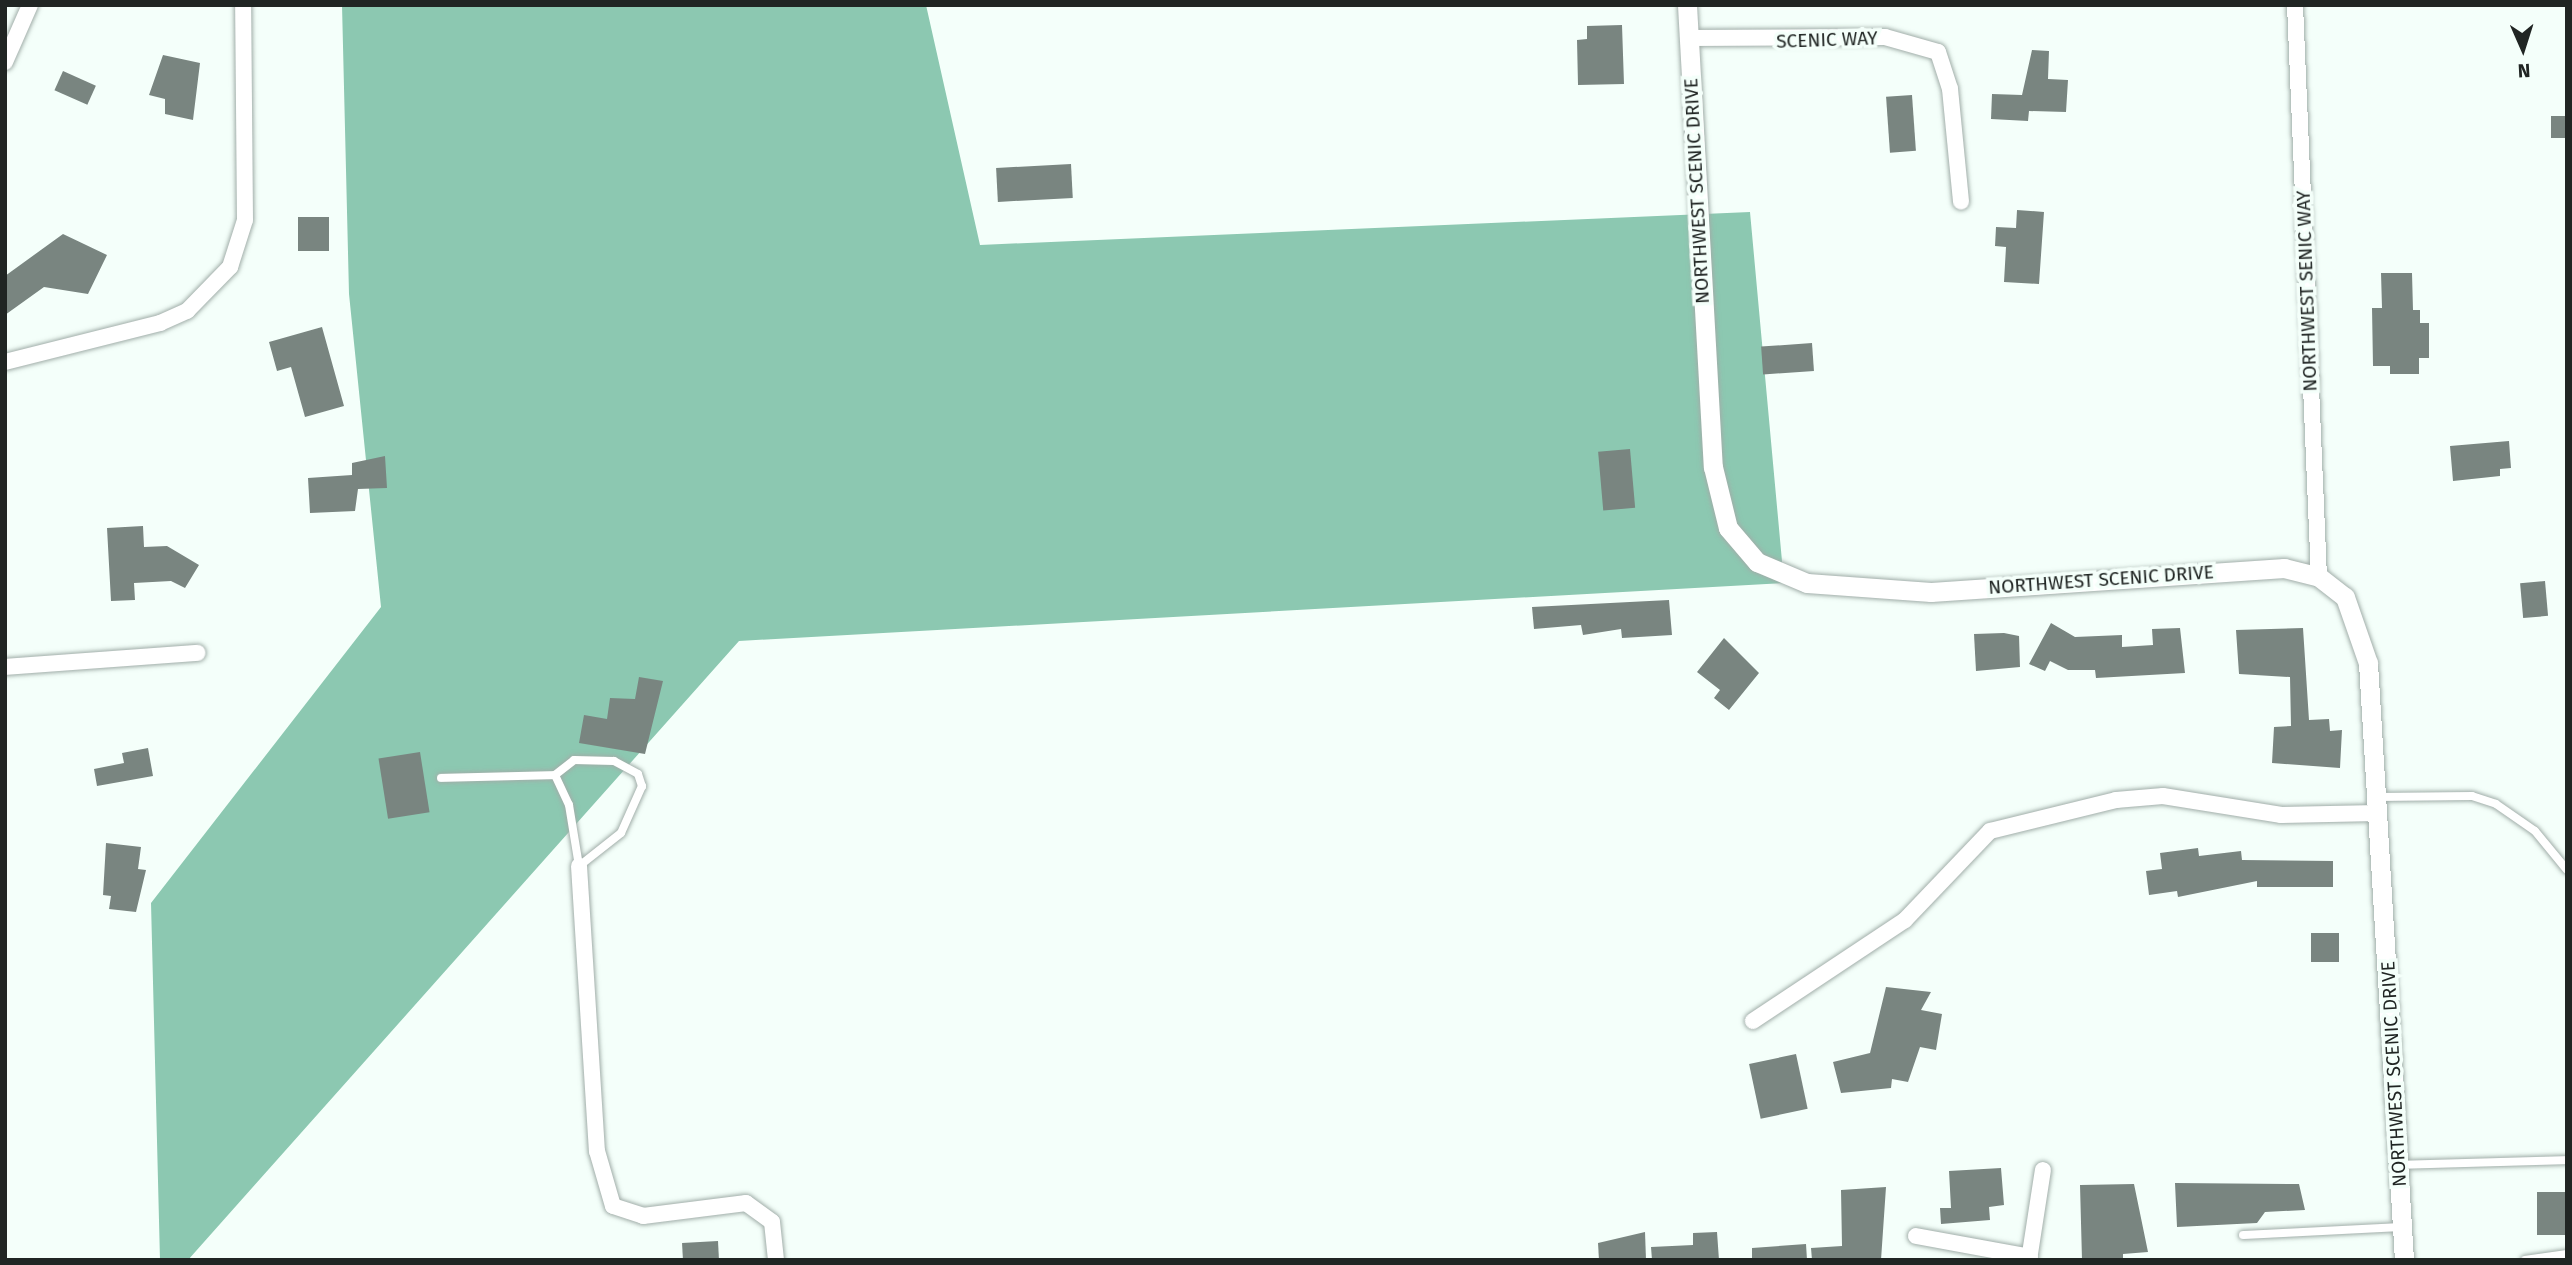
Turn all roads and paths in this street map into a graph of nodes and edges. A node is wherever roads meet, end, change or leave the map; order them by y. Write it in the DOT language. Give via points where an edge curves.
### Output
graph roads {
  1 [pos="30,5"];
  2 [pos="243,5"];
  3 [pos="1687,5"];
  4 [pos="2295,5"];
  5 [pos="1689,38"];
  6 [pos="5,62"];
  7 [pos="1961,201"];
  8 [pos="5,362"];
  9 [pos="2319,577"];
  10 [pos="197,653"];
  11 [pos="5,667"];
  12 [pos="555,775"];
  13 [pos="441,778"];
  14 [pos="2378,805"];
  15 [pos="579,866"];
  16 [pos="2567,870"];
  17 [pos="1753,1021"];
  18 [pos="2567,1160"];
  19 [pos="2399,1165"];
  20 [pos="2043,1170"];
  21 [pos="2402,1227"];
  22 [pos="2243,1235"];
  23 [pos="1916,1236"];
  24 [pos="2567,1254"];
  25 [pos="2029,1259"];
  26 [pos="776,1260"];
  27 [pos="2404,1260"];
  28 [pos="2525,1260"];
  1 -- 6 [label="street"];
  2 -- 8 [label="street" via="246,207 230,267 187,311 160,323"];
  3 -- 5 [label="street, NORTHWEST SCENIC DRIVE"];
  4 -- 9 [label="street, NORTHWEST SENIC WAY"];
  5 -- 7 [label="street, SCENIC WAY" via="1885,37 1938,52 1950,89"];
  5 -- 9 [label="street, NORTHWEST SCENIC DRIVE" via="1713,467 1728,528 1757,562 1807,583 1902,591 2284,568"];
  9 -- 14 [label="street, NORTHWEST SCENIC DRIVE" via="2345,597 2363,639"];
  10 -- 11 [label="street"];
  12 -- 13 [label="lane"];
  12 -- 15 [label="lane" via="569,805"];
  12 -- 15 [label="lane" via="574,760 614,761 641,780 641,799 621,833"];
  14 -- 16 [label="lane" via="2472,796 2496,804 2529,825"];
  14 -- 17 [label="street" via="2281,815 2163,796 2116,800 1990,831 1905,920"];
  14 -- 19 [label="street, NORTHWEST SCENIC DRIVE"];
  15 -- 26 [label="street" via="597,1151 613,1206 643,1216 746,1203 772,1222"];
  18 -- 19 [label="lane"];
  19 -- 21 [label="street, NORTHWEST SCENIC DRIVE"];
  20 -- 25 [label="street"];
  21 -- 22 [label="lane"];
  21 -- 27 [label="street, NORTHWEST SCENIC DRIVE"];
  23 -- 25 [label="street"];
  24 -- 28 [label="lane"];
}
